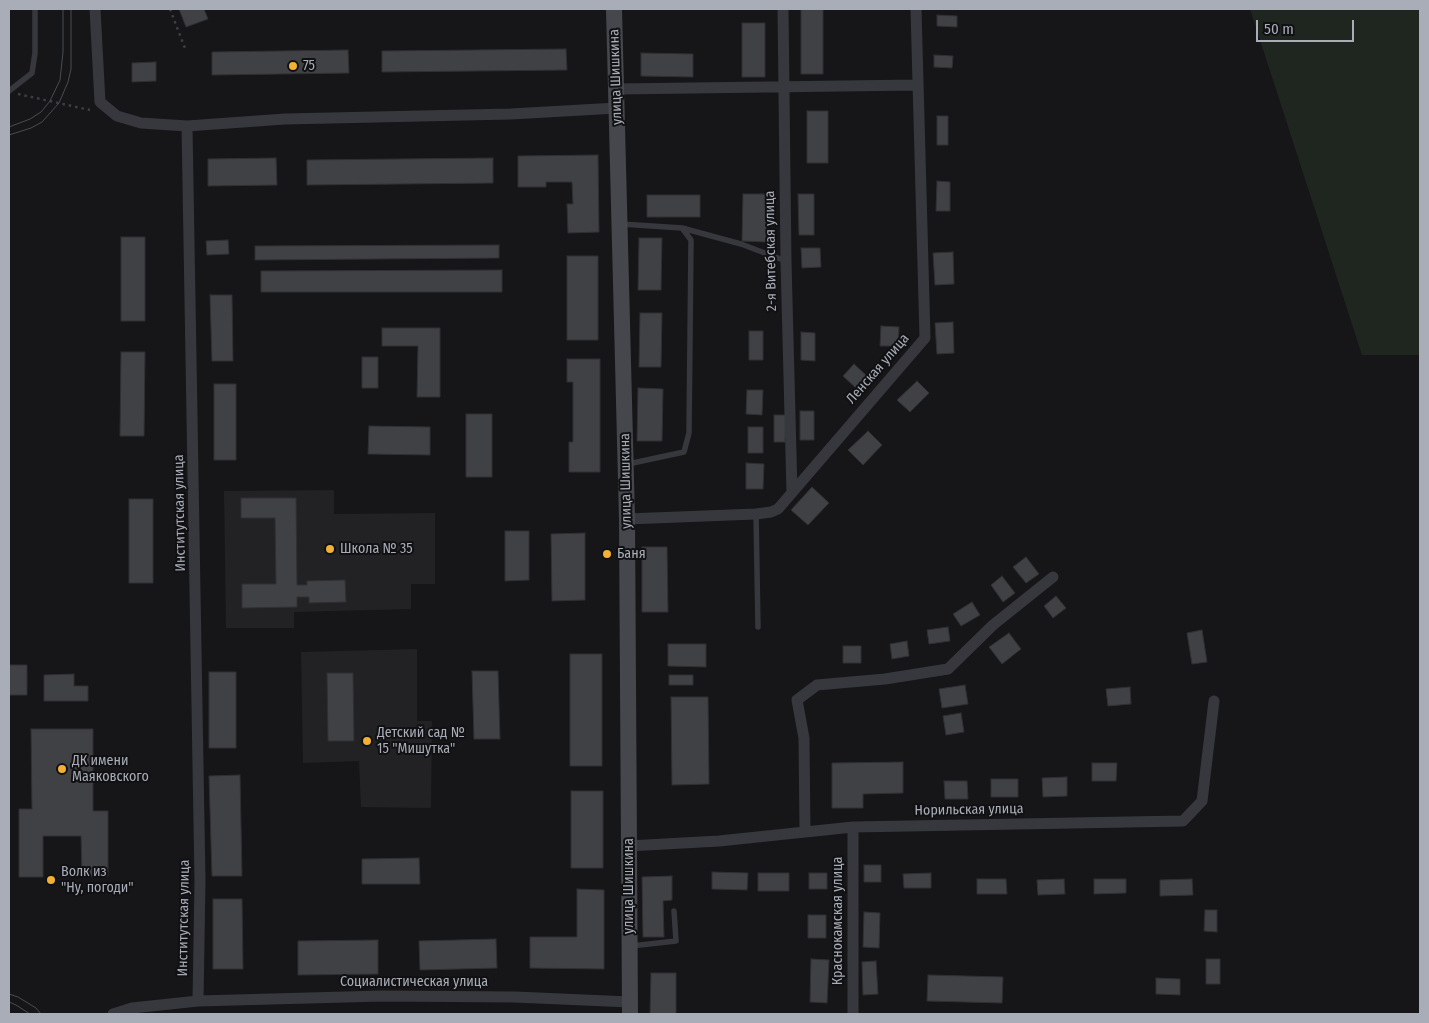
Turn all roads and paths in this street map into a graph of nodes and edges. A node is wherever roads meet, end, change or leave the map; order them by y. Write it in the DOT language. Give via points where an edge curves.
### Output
graph roads {
  1 [pos="35,9"];
  2 [pos="95,9"];
  3 [pos="170,9"];
  4 [pos="614,9"];
  5 [pos="783,9"];
  6 [pos="916,9"];
  7 [pos="186,51"];
  8 [pos="917,85"];
  9 [pos="784,87"];
  10 [pos="617,89"];
  11 [pos="9,91"];
  12 [pos="17,94"];
  13 [pos="617,108"];
  14 [pos="117,116"];
  15 [pos="187,126"];
  16 [pos="620,224"];
  17 [pos="682,228"];
  18 [pos="786,261"];
  19 [pos="626,464"];
  20 [pos="792,493"];
  21 [pos="756,514"];
  22 [pos="627,519"];
  23 [pos="1053,577"];
  24 [pos="758,627"];
  25 [pos="1214,701"];
  26 [pos="853,828"];
  27 [pos="805,832"];
  28 [pos="628,846"];
  29 [pos="674,911"];
  30 [pos="629,946"];
  31 [pos="198,1001"];
  32 [pos="630,1008"];
  33 [pos="113,1014"];
  34 [pos="853,1014"];
  1 -- 11 [label="lane" via="32,73"];
  2 -- 14 [label="street" via="98,96 100,102"];
  3 -- 7 [label="path"];
  4 -- 10 [label="main road, улица Шишкина"];
  5 -- 9 [label="street, 2-я Витебская улица"];
  6 -- 8 [label="street, Ленская улица"];
  8 -- 9 [label="street"];
  8 -- 20 [label="street, Ленская улица" via="925,338"];
  9 -- 10 [label="street"];
  9 -- 18 [label="street, 2-я Витебская улица"];
  10 -- 13 [label="main road, улица Шишкина"];
  12 -- 14 [label="path"];
  13 -- 15 [label="street" via="285,119"];
  13 -- 16 [label="main road, улица Шишкина"];
  14 -- 15 [label="street" via="142,123"];
  15 -- 31 [label="street, Институтская улица" via="200,881"];
  16 -- 17 [label="lane"];
  16 -- 19 [label="main road, улица Шишкина"];
  17 -- 18 [label="lane" via="741,244"];
  17 -- 19 [label="lane" via="691,240 689,434 684,452"];
  18 -- 20 [label="street, 2-я Витебская улица"];
  19 -- 22 [label="main road, улица Шишкина"];
  20 -- 21 [label="street, Ленская улица" via="778,509"];
  21 -- 22 [label="street, Ленская улица"];
  21 -- 24 [label="lane"];
  22 -- 28 [label="main road, улица Шишкина"];
  23 -- 27 [label="street" via="994,625 948,669 817,685 797,700 804,738"];
  25 -- 26 [label="street, Норильская улица" via="1202,801 1183,821"];
  26 -- 27 [label="street, Норильская улица"];
  26 -- 34 [label="street, Краснокамская улица"];
  27 -- 28 [label="street, Норильская улица" via="719,842"];
  28 -- 30 [label="main road, улица Шишкина"];
  29 -- 30 [label="lane" via="676,942"];
  30 -- 32 [label="main road, улица Шишкина"];
  31 -- 32 [label="street, Социалистическая улица" via="515,997"];
  31 -- 33 [label="street" via="132,1008"];
}
